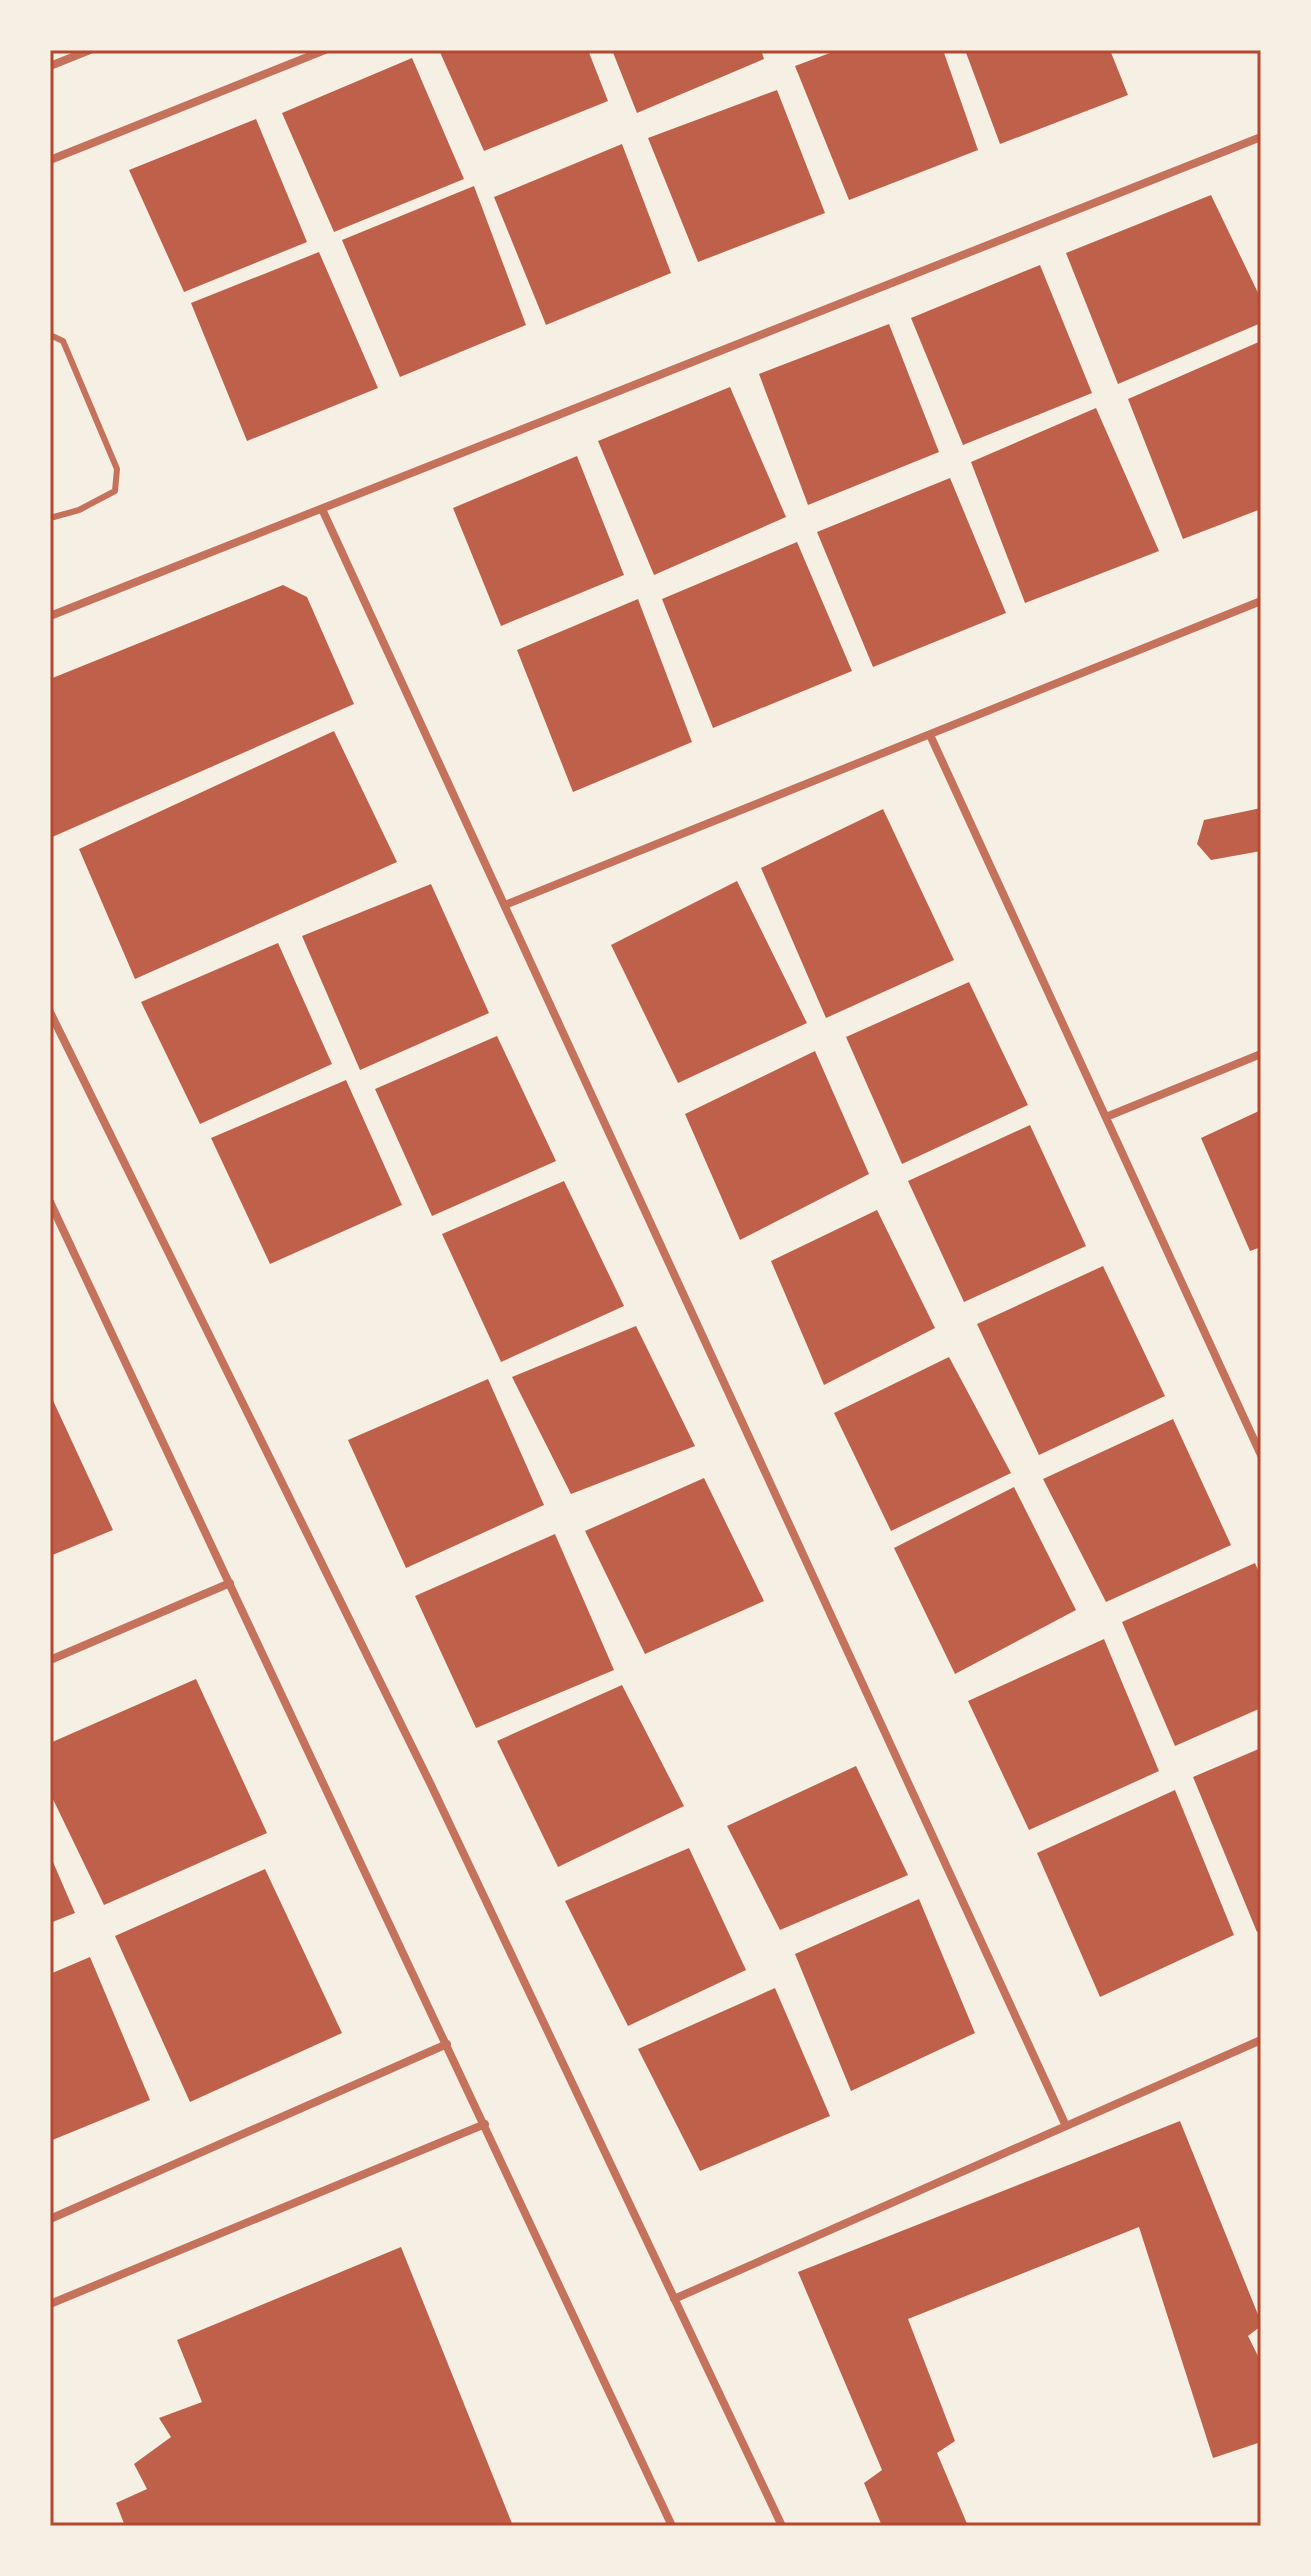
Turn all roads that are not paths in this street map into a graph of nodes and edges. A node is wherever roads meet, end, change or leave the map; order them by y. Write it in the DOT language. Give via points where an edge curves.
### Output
graph roads {
  1 [pos="325,50"];
  2 [pos="85,51"];
  3 [pos="50,66"];
  4 [pos="1260,141"];
  5 [pos="50,160"];
  6 [pos="50,335"];
  7 [pos="322,509"];
  8 [pos="50,518"];
  9 [pos="1261,601"];
  10 [pos="50,616"];
  11 [pos="930,735"];
  12 [pos="505,905"];
  13 [pos="50,1012"];
  14 [pos="1261,1054"];
  15 [pos="1106,1117"];
  16 [pos="50,1202"];
  17 [pos="1261,1455"];
  18 [pos="230,1583"];
  19 [pos="50,1660"];
  20 [pos="1261,2040"];
  21 [pos="447,2044"];
  22 [pos="485,2124"];
  23 [pos="1066,2126"];
  24 [pos="50,2219"];
  25 [pos="674,2299"];
  26 [pos="50,2304"];
  27 [pos="672,2526"];
  28 [pos="782,2526"];
  1 -- 5 [label="street"];
  2 -- 3 [label="street"];
  4 -- 7 [label="street"];
  6 -- 8 [label="lane" via="63,341 117,469 115,491"];
  7 -- 10 [label="street"];
  7 -- 12 [label="street"];
  9 -- 11 [label="street"];
  11 -- 12 [label="street"];
  11 -- 15 [label="street"];
  12 -- 23 [label="street"];
  13 -- 25 [label="street" via="432,1787"];
  14 -- 15 [label="street"];
  15 -- 17 [label="street"];
  16 -- 18 [label="street"];
  18 -- 19 [label="street"];
  18 -- 21 [label="street"];
  20 -- 23 [label="street"];
  21 -- 22 [label="street"];
  21 -- 24 [label="street"];
  22 -- 26 [label="street"];
  22 -- 27 [label="street"];
  23 -- 25 [label="street"];
  25 -- 28 [label="street"];
}
